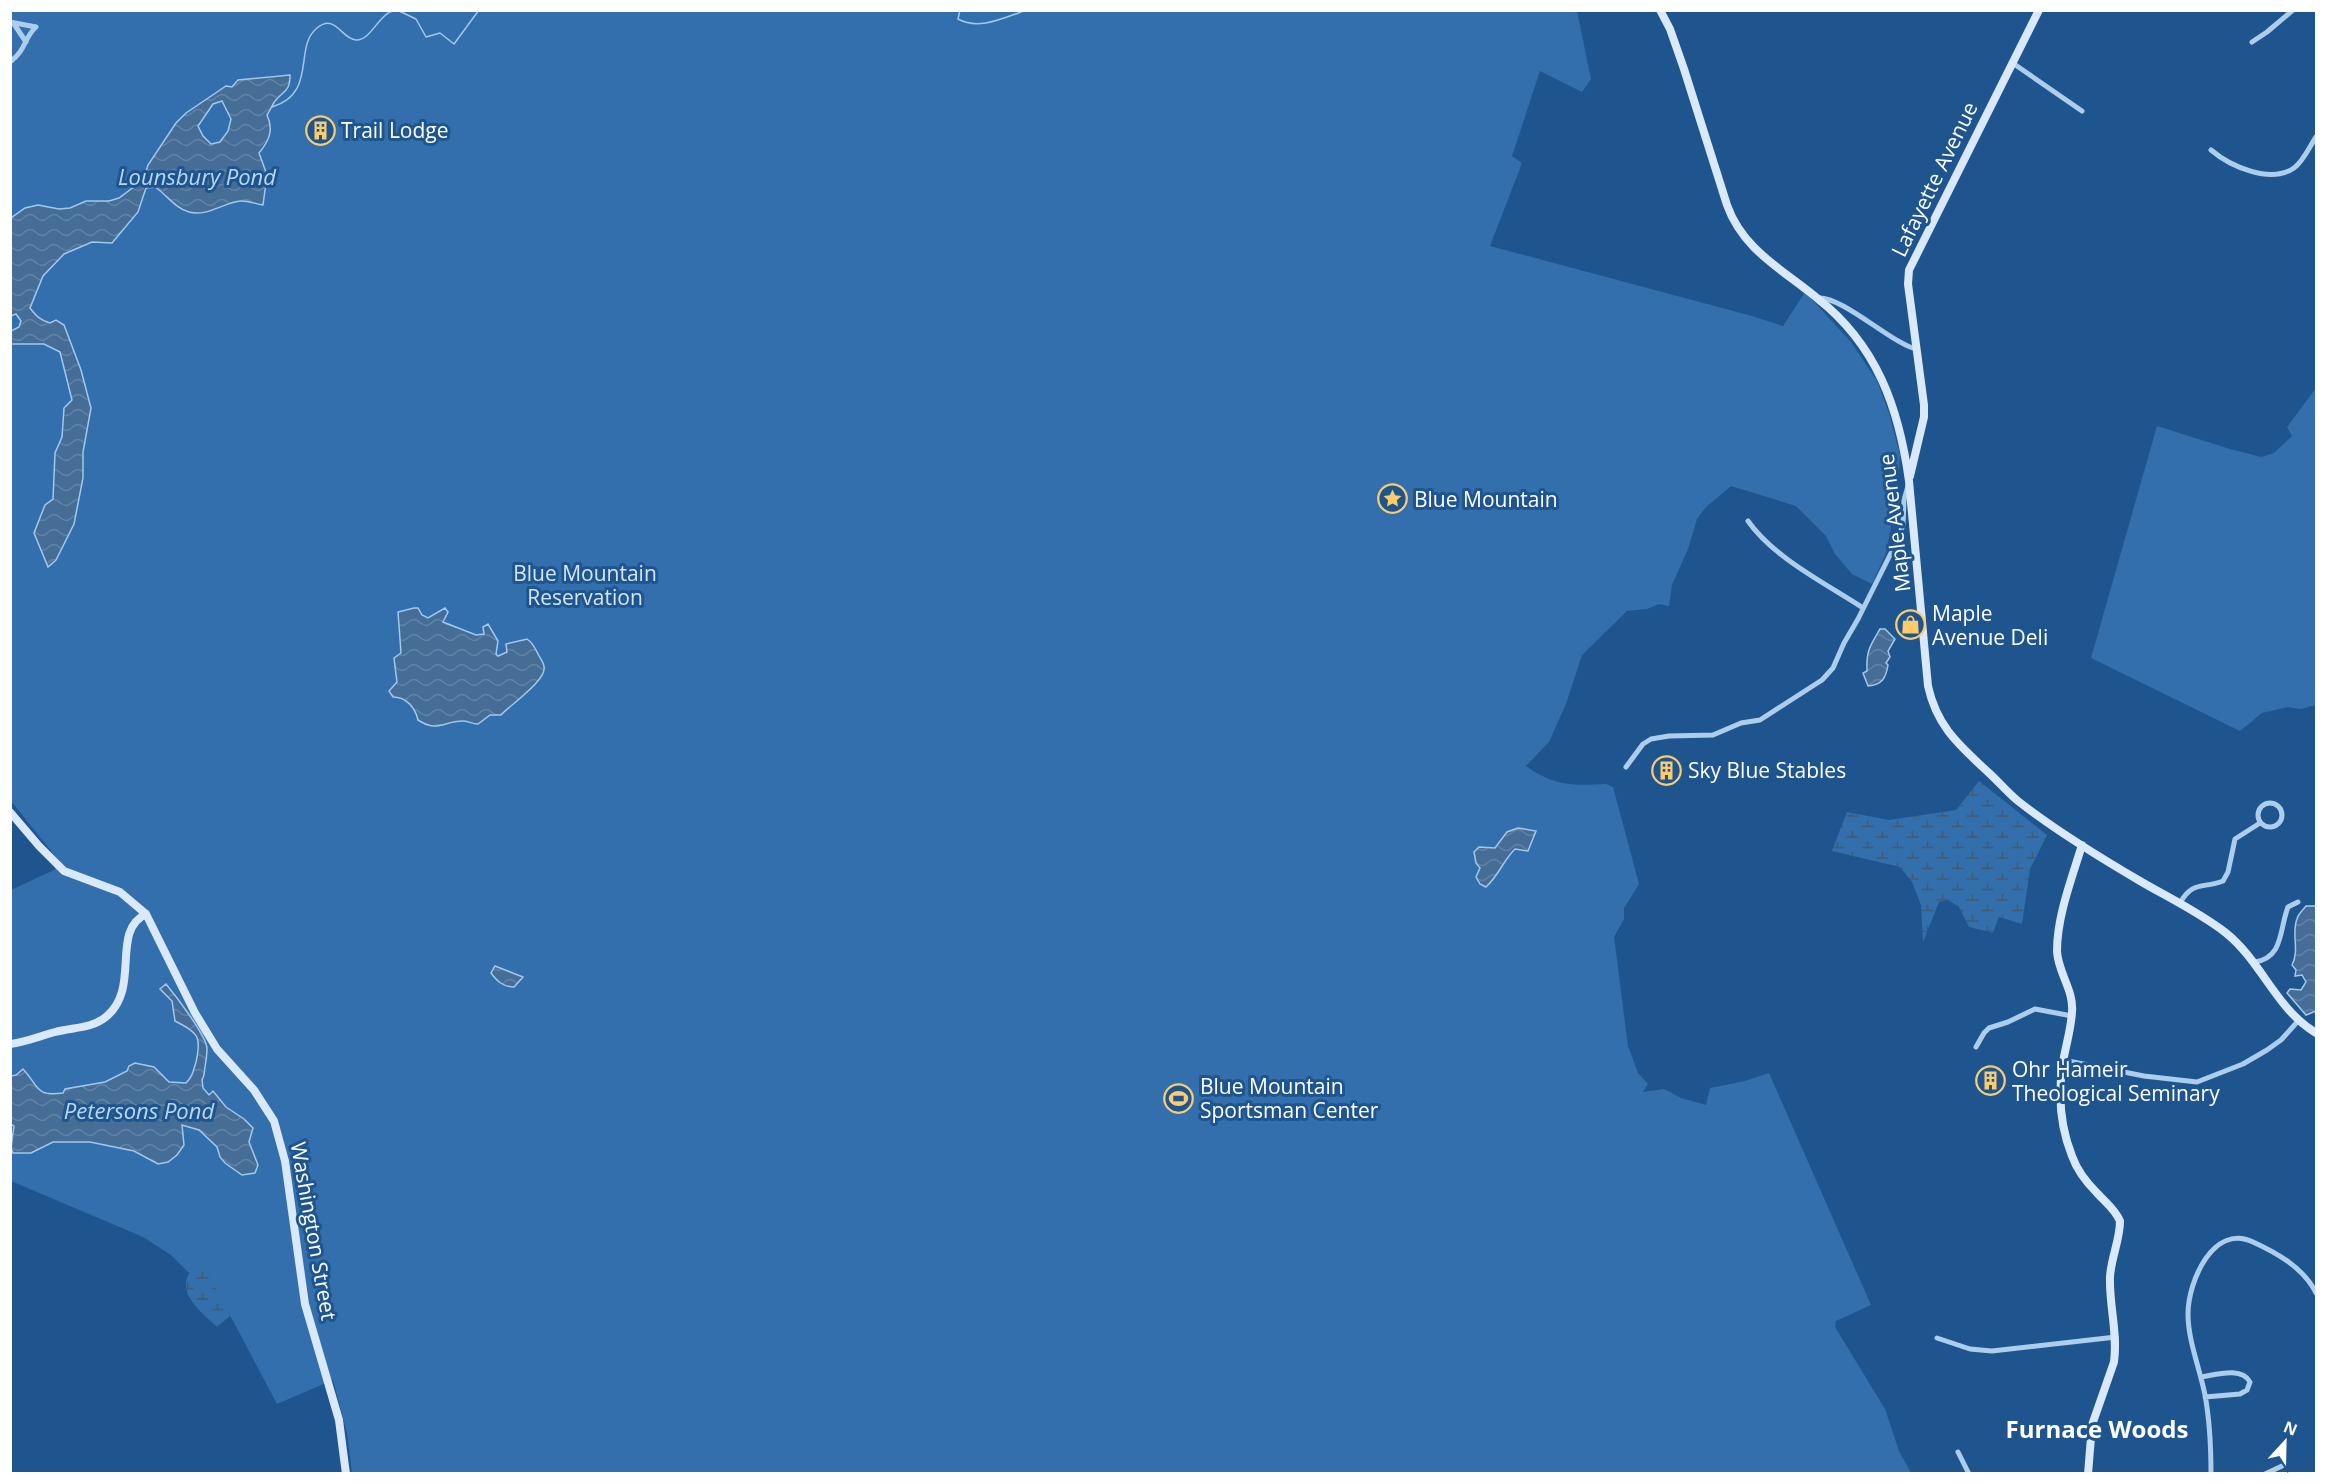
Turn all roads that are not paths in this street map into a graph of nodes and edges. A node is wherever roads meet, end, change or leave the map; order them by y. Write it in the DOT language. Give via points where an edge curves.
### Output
graph roads {
  1 [pos="1660,10"];
  2 [pos="2039,10"];
  3 [pos="2293,10"];
  4 [pos="13,23"];
  5 [pos="26,42"];
  6 [pos="2252,42"];
  7 [pos="10,62"];
  8 [pos="2014,64"];
  9 [pos="2082,111"];
  10 [pos="2316,137"];
  11 [pos="2211,150"];
  12 [pos="1818,298"];
  13 [pos="1916,348"];
  14 [pos="1909,481"];
  15 [pos="1749,521"];
  16 [pos="1863,608"];
  17 [pos="1626,767"];
  18 [pos="10,812"];
  19 [pos="2260,823"];
  20 [pos="2082,845"];
  21 [pos="2298,902"];
  22 [pos="2180,903"];
  23 [pos="146,914"];
  24 [pos="2254,962"];
  25 [pos="2072,1016"];
  26 [pos="2298,1021"];
  27 [pos="2316,1033"];
  28 [pos="10,1044"];
  29 [pos="1976,1047"];
  30 [pos="2064,1060"];
  31 [pos="2316,1293"];
  32 [pos="2116,1337"];
  33 [pos="1937,1338"];
  34 [pos="2201,1377"];
  35 [pos="2205,1397"];
  36 [pos="1958,1452"];
  37 [pos="2282,1466"];
  38 [pos="346,1473"];
  39 [pos="1968,1473"];
  40 [pos="2088,1473"];
  41 [pos="2211,1473"];
  42 [pos="2265,1473"];
  1 -- 12 [label="street, Maple Avenue" via="1684,68 1736,226 1760,255"];
  2 -- 8 [label="street, Lafayette Avenue"];
  3 -- 6 [label="street"];
  4 -- 5 [label="street"];
  4 -- 5 [label="street" via="36,27"];
  5 -- 7 [label="street"];
  8 -- 9 [label="street"];
  8 -- 13 [label="street, Lafayette Avenue" via="1911,264 1908,284"];
  10 -- 11 [label="street" via="2296,167 2268,176"];
  12 -- 13 [label="street"];
  12 -- 14 [label="street, Maple Avenue" via="1850,330 1877,370 1897,416"];
  13 -- 14 [label="street, Lafayette Avenue" via="1924,417"];
  14 -- 16 [label="street" via="1896,543"];
  14 -- 20 [label="street, Maple Avenue" via="1928,686 1936,712 1963,749 2006,790"];
  15 -- 16 [label="street" via="1757,534 1777,551"];
  16 -- 17 [label="street" via="1833,668 1814,686 1765,718 1713,735 1651,739"];
  18 -- 23 [label="street, Washington Street" via="64,871 120,892"];
  19 -- 19 [label="street" via="2271,828 2278,824 2282,817 2280,809 2273,804 2261,806 2257,816"];
  19 -- 22 [label="street" via="2235,839 2223,881 2197,885"];
  20 -- 22 [label="street, Maple Avenue"];
  20 -- 25 [label="street" via="2062,914 2057,950 2071,992"];
  21 -- 24 [label="street" via="2288,907 2275,952"];
  22 -- 24 [label="street, Maple Avenue" via="2225,932"];
  23 -- 28 [label="street" via="129,933 125,985 106,1017 90,1026"];
  23 -- 38 [label="street, Washington Street" via="195,1013 218,1049 254,1090 279,1133 305,1304 339,1420"];
  24 -- 26 [label="street, Maple Avenue"];
  25 -- 29 [label="street" via="2030,1010 1989,1028"];
  25 -- 30 [label="street"];
  26 -- 27 [label="street, Maple Avenue"];
  26 -- 30 [label="street" via="2281,1040 2243,1064 2197,1082"];
  30 -- 32 [label="street" via="2061,1117 2072,1156 2084,1178 2120,1221 2110,1274"];
  31 -- 34 [label="street" via="2302,1272 2263,1247 2237,1237 2222,1241 2203,1264 2188,1305"];
  32 -- 33 [label="street" via="1992,1351 1970,1349"];
  32 -- 40 [label="street" via="2114,1362 2090,1434"];
  34 -- 35 [label="street"];
  34 -- 35 [label="street" via="2236,1373 2250,1382 2240,1394"];
  35 -- 41 [label="street"];
  36 -- 39 [label="street"];
  37 -- 42 [label="street"];
}
